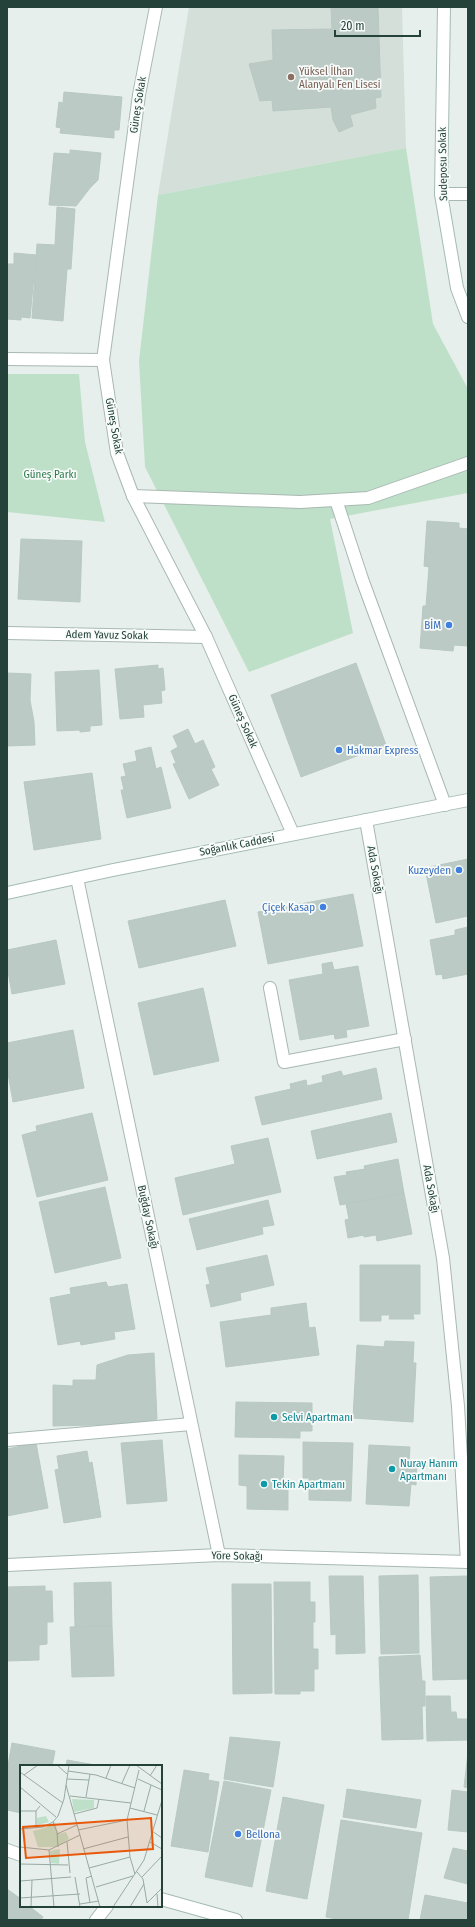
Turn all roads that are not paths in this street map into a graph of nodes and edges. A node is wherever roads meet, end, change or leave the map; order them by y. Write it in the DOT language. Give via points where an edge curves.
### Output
graph roads {
  1 [pos="156,7"];
  2 [pos="444,7"];
  3 [pos="441,194"];
  4 [pos="468,194"];
  5 [pos="468,317"];
  6 [pos="7,359"];
  7 [pos="103,360"];
  8 [pos="468,463"];
  9 [pos="133,496"];
  10 [pos="336,500"];
  11 [pos="7,633"];
  12 [pos="206,637"];
  13 [pos="468,800"];
  14 [pos="445,805"];
  15 [pos="366,820"];
  16 [pos="293,834"];
  17 [pos="77,878"];
  18 [pos="7,893"];
  19 [pos="270,988"];
  20 [pos="405,1039"];
  21 [pos="191,1424"];
  22 [pos="7,1440"];
  23 [pos="219,1555"];
  24 [pos="468,1562"];
  25 [pos="7,1565"];
  26 [pos="7,1850"];
  27 [pos="20,1855"];
  28 [pos="162,1899"];
  29 [pos="106,1907"];
  30 [pos="96,1920"];
  31 [pos="236,1920"];
  1 -- 7 [label="street, Güneş Sokak" via="139,95"];
  2 -- 3 [label="street, Sudeposu Sokak"];
  3 -- 4 [label="street"];
  3 -- 5 [label="street, Sudeposu Sokak" via="457,288"];
  6 -- 7 [label="street"];
  7 -- 9 [label="street, Güneş Sokak" via="117,452"];
  8 -- 10 [label="street" via="368,498"];
  9 -- 10 [label="street" via="300,502"];
  9 -- 12 [label="street, Güneş Sokak"];
  10 -- 14 [label="street" via="362,579"];
  11 -- 12 [label="street, Adem Yavuz Sokak"];
  12 -- 16 [label="street, Güneş Sokak"];
  13 -- 14 [label="street, Soğanlık Caddesi"];
  14 -- 15 [label="street, Soğanlık Caddesi"];
  15 -- 16 [label="street, Soğanlık Caddesi"];
  15 -- 20 [label="street, Ada Sokağı"];
  16 -- 17 [label="street, Soğanlık Caddesi"];
  17 -- 18 [label="street, Soğanlık Caddesi"];
  17 -- 21 [label="street, Buğday Sokağı"];
  19 -- 20 [label="street" via="284,1062"];
  20 -- 24 [label="street, Ada Sokağı" via="444,1258 458,1406"];
  21 -- 22 [label="street"];
  21 -- 23 [label="street, Buğday Sokağı"];
  23 -- 24 [label="street, Yöre Sokağı"];
  23 -- 25 [label="street, Yöre Sokağı"];
  26 -- 27 [label="street"];
  28 -- 31 [label="street"];
  29 -- 30 [label="street"];
}
